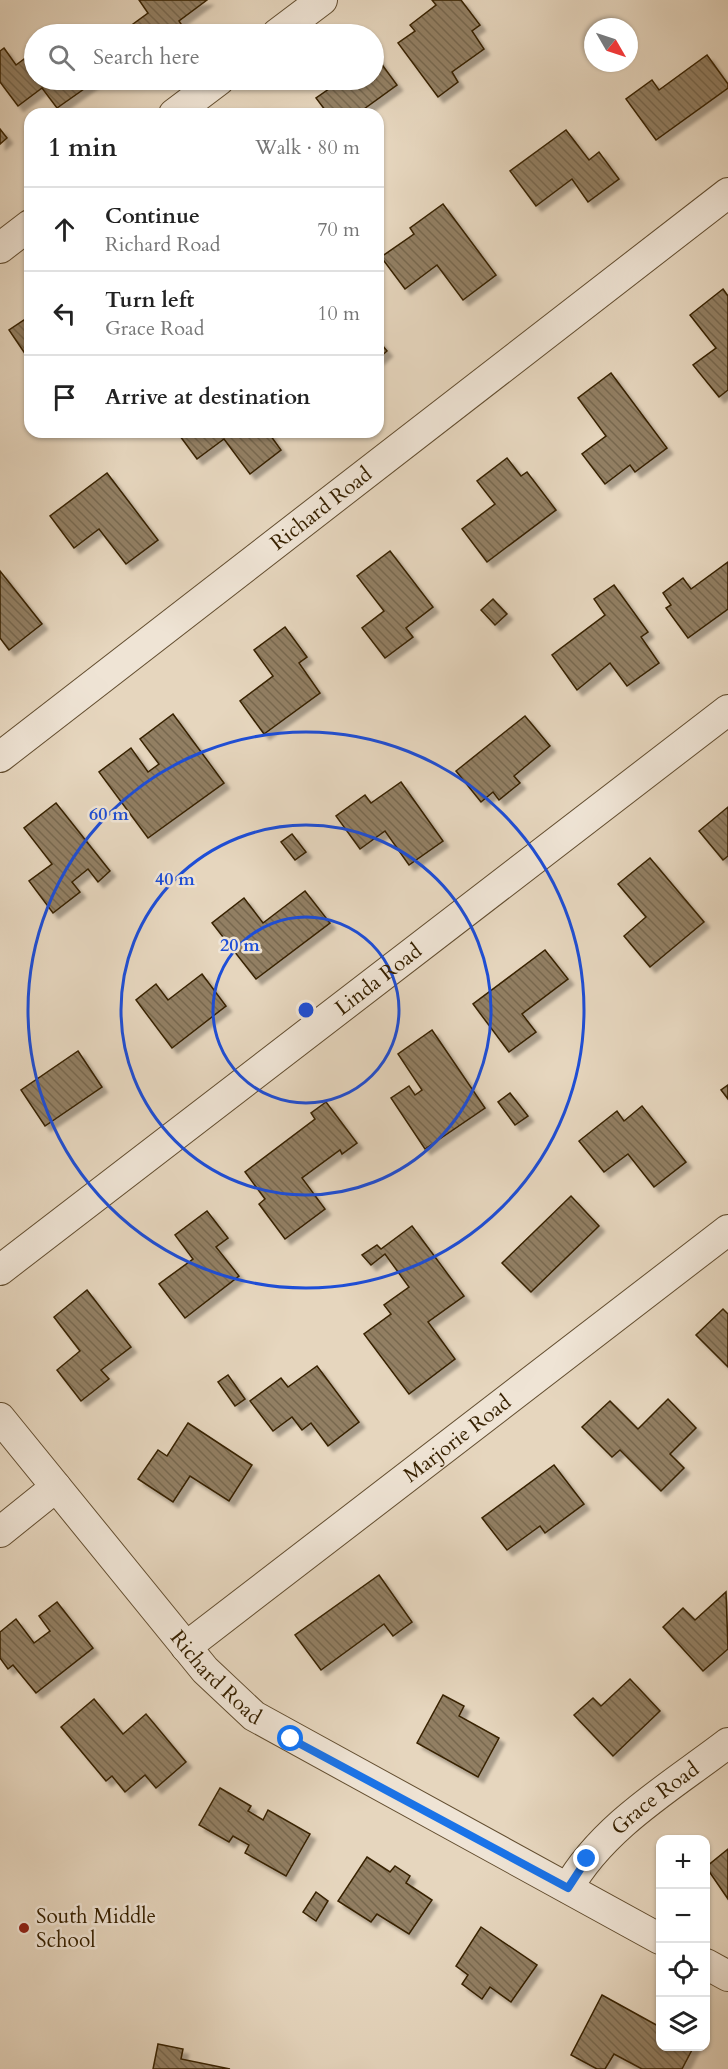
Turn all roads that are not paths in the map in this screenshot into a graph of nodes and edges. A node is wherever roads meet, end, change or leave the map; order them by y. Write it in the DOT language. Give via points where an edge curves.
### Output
graph roads {
  1 [pos="322,0"];
  2 [pos="290,24"];
  3 [pos="206,90"];
  4 [pos="182,108"];
  5 [pos="728,194"];
  6 [pos="24,230"];
  7 [pos="0,248"];
  8 [pos="728,710"];
  9 [pos="0,757"];
  10 [pos="728,1230"];
  11 [pos="0,1270"];
  12 [pos="0,1418"];
  13 [pos="56,1486"];
  14 [pos="0,1532"];
  15 [pos="186,1647"];
  16 [pos="728,1743"];
  17 [pos="568,1888"];
  18 [pos="656,1937"];
  19 [pos="710,1967"];
  20 [pos="728,1976"];
  1 -- 2 [label="street"];
  3 -- 4 [label="street"];
  5 -- 9 [label="street, Richard Road"];
  6 -- 7 [label="street"];
  8 -- 11 [label="street, Linda Road"];
  10 -- 15 [label="street, Marjorie Road"];
  12 -- 13 [label="street, Richard Road"];
  13 -- 14 [label="street"];
  13 -- 15 [label="street, Richard Road"];
  15 -- 17 [label="street, Richard Road" via="220,1686 271,1727"];
  16 -- 17 [label="street, Grace Road" via="614,1831 587,1859"];
  17 -- 18 [label="street, Richard Road"];
  19 -- 20 [label="street"];
}
